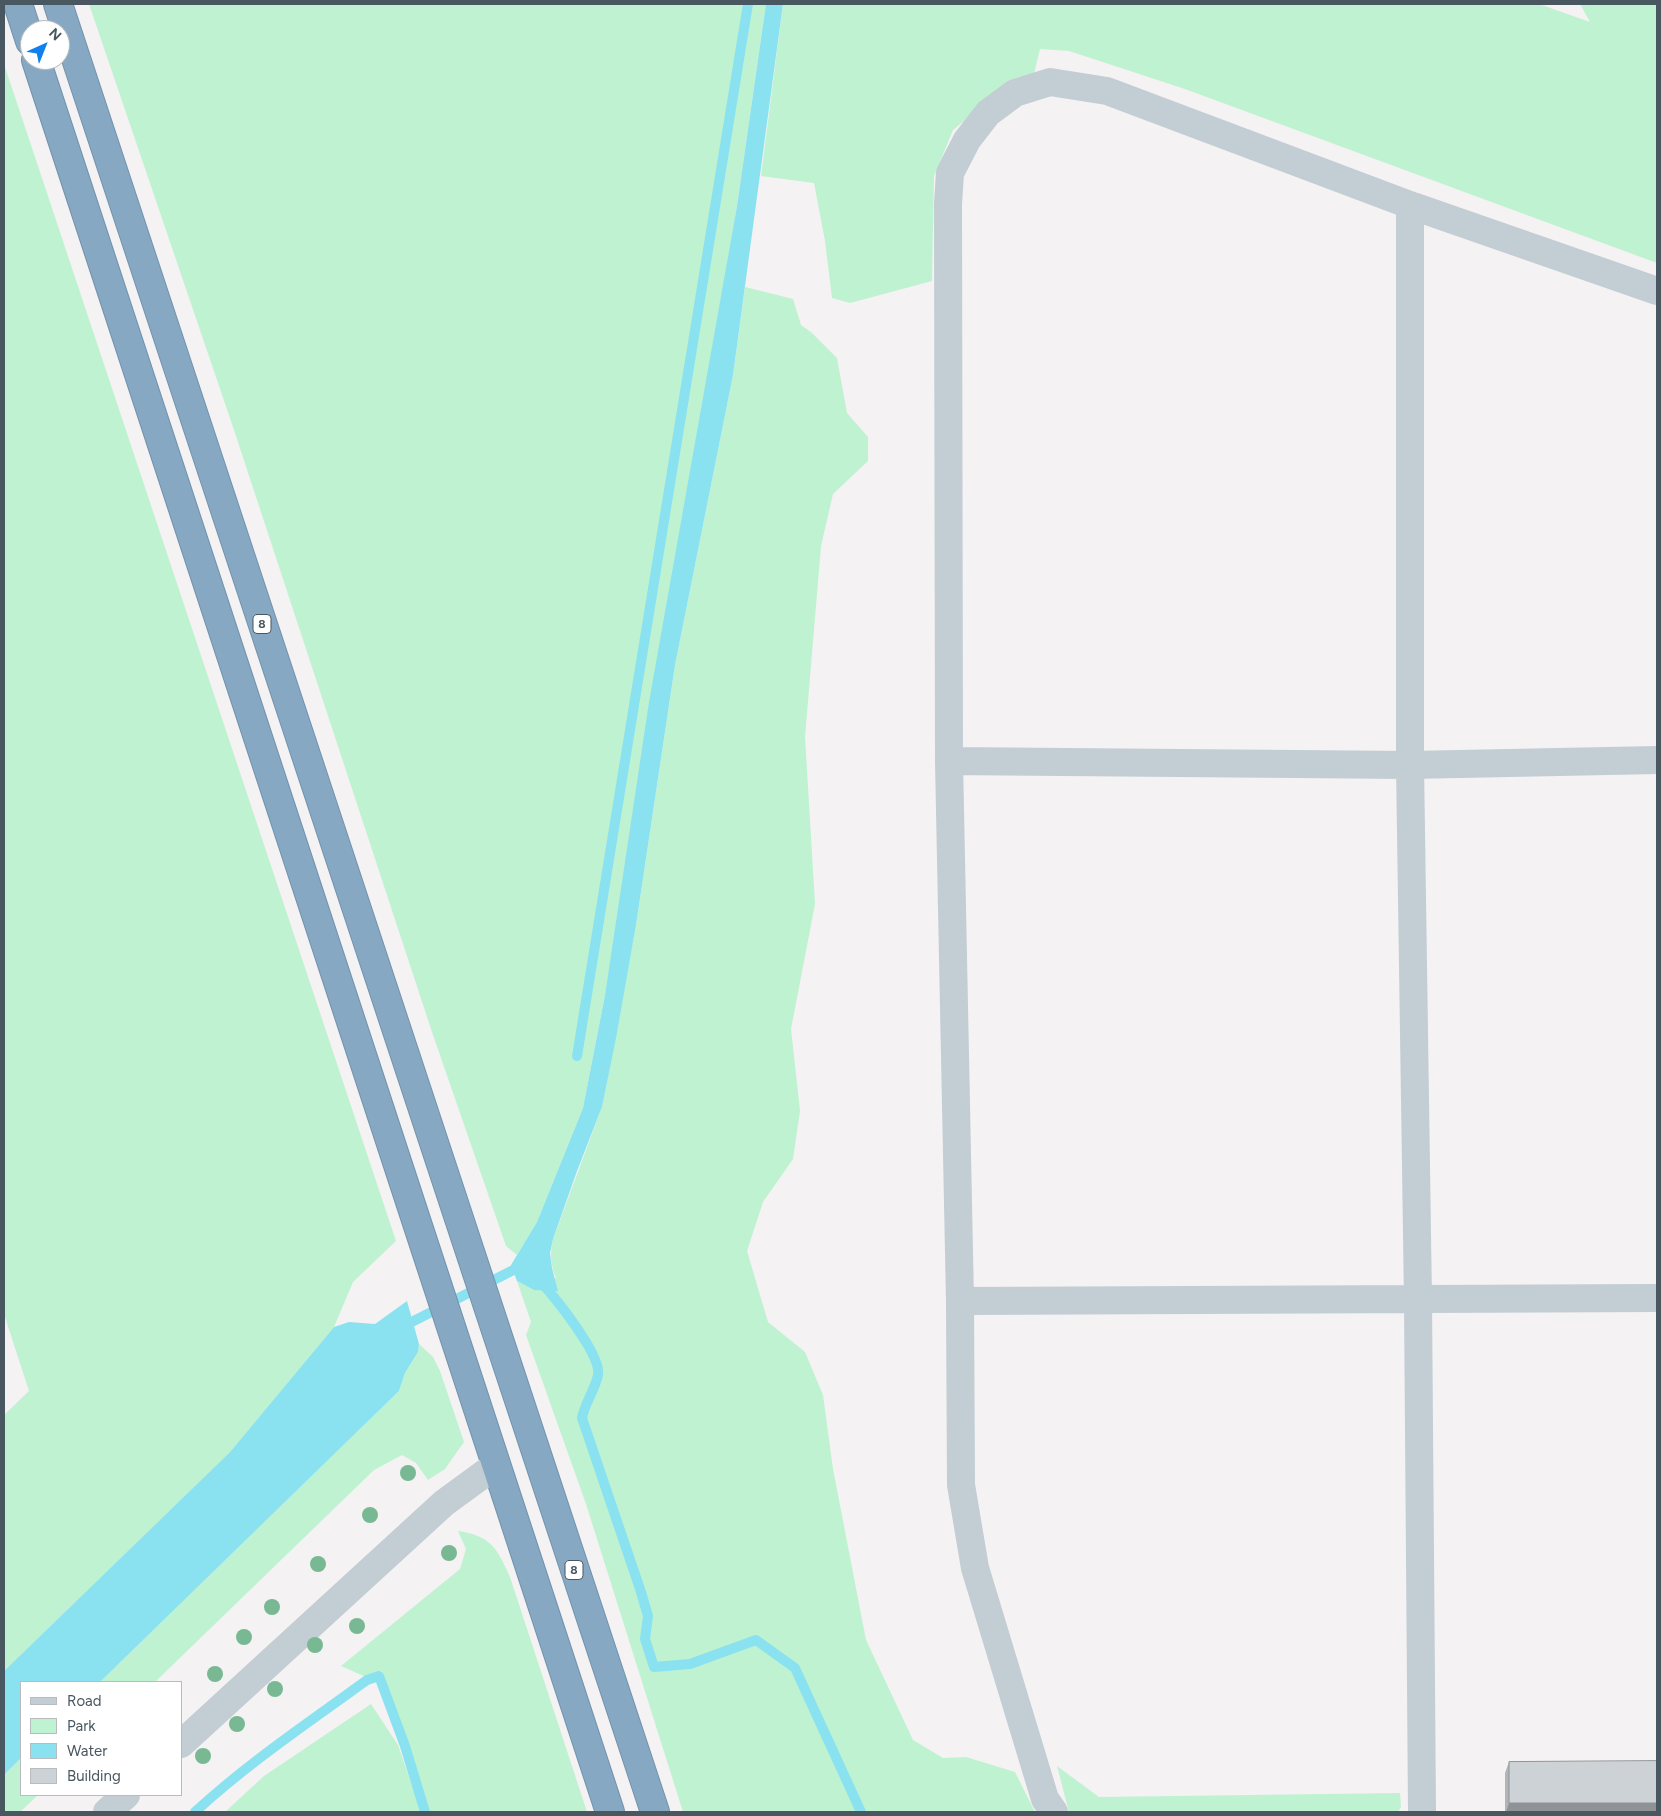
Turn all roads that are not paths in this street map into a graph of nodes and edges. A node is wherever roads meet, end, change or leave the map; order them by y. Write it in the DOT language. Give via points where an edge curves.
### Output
graph roads {
  1 [pos="18,4"];
  2 [pos="58,4"];
  3 [pos="23,20"];
  4 [pos="39,70"];
  5 [pos="1410,205"];
  6 [pos="1657,291"];
  7 [pos="1657,760"];
  8 [pos="949,761"];
  9 [pos="1410,765"];
  10 [pos="1657,1298"];
  11 [pos="1418,1300"];
  12 [pos="960,1301"];
  13 [pos="496,1465"];
  14 [pos="182,1743"];
  15 [pos="125,1796"];
  16 [pos="107,1812"];
  17 [pos="610,1812"];
  18 [pos="654,1812"];
  19 [pos="1054,1812"];
  20 [pos="1422,1812"];
  1 -- 3 [label="highway"];
  2 -- 18 [label="highway, 8"];
  4 -- 13 [label="highway"];
  5 -- 6 [label="street"];
  5 -- 8 [label="street" via="1107,91 1050,82 1015,93 988,113 967,140 950,173 948,204"];
  5 -- 9 [label="street"];
  7 -- 9 [label="street"];
  8 -- 9 [label="street"];
  8 -- 12 [label="street"];
  9 -- 11 [label="street"];
  10 -- 11 [label="street"];
  11 -- 12 [label="street"];
  11 -- 20 [label="street"];
  12 -- 19 [label="street" via="962,1485 975,1568 1045,1799"];
  13 -- 14 [label="street" via="444,1502"];
  13 -- 17 [label="highway"];
  15 -- 16 [label="street"];
}
